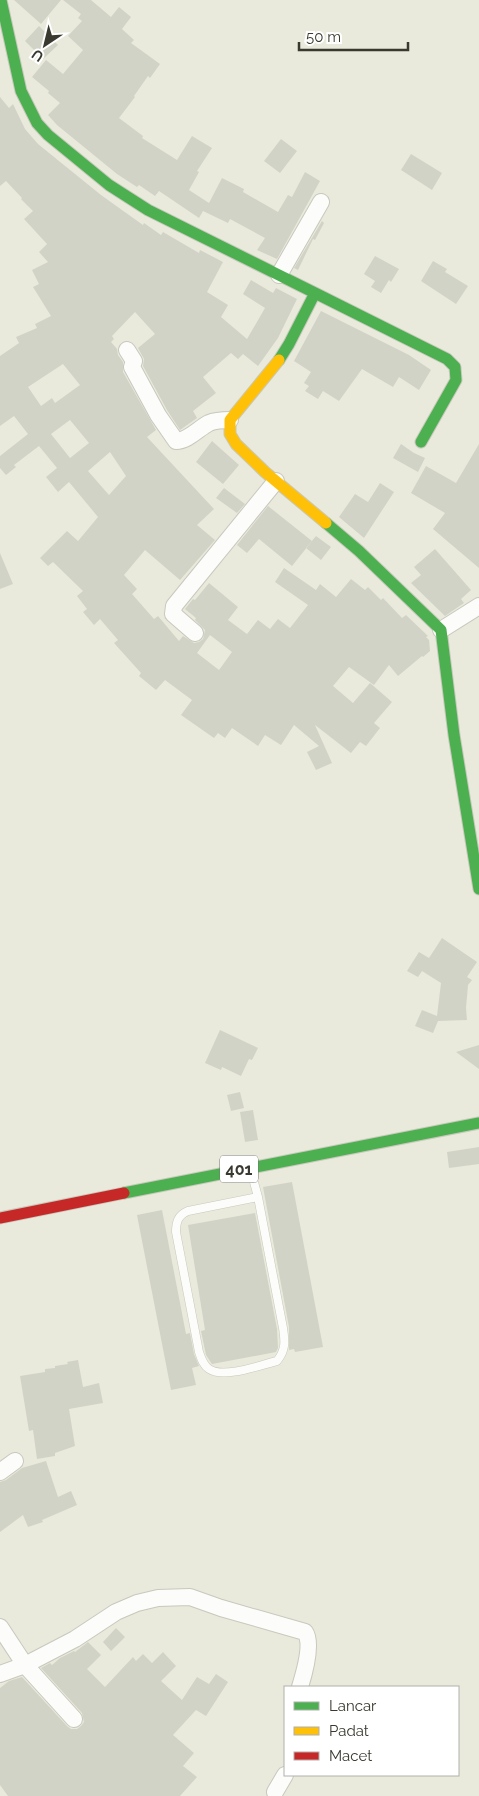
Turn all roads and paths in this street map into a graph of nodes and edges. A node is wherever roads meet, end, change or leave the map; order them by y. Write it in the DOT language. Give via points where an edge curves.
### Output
graph roads {
  1 [pos="1,0"];
  2 [pos="321,202"];
  3 [pos="279,275"];
  4 [pos="315,293"];
  5 [pos="126,350"];
  6 [pos="230,420"];
  7 [pos="421,442"];
  8 [pos="276,481"];
  9 [pos="479,606"];
  10 [pos="441,630"];
  11 [pos="195,633"];
  12 [pos="479,889"];
  13 [pos="479,1124"];
  14 [pos="250,1167"];
  15 [pos="258,1197"];
  16 [pos="0,1218"];
  17 [pos="16,1461"];
  18 [pos="0,1472"];
  19 [pos="0,1627"];
  20 [pos="26,1665"];
  21 [pos="0,1674"];
  22 [pos="300,1686"];
  23 [pos="74,1720"];
  24 [pos="285,1776"];
  25 [pos="275,1792"];
  1 -- 3 [label="street" via="21,91 37,123 48,135 109,185 148,210"];
  2 -- 3 [label="street"];
  3 -- 4 [label="street"];
  4 -- 6 [label="street" via="277,363"];
  4 -- 7 [label="street" via="456,366 456,380"];
  5 -- 6 [label="street" via="134,361 132,367 174,440 179,442 216,421"];
  6 -- 8 [label="street" via="230,434 236,444"];
  8 -- 10 [label="street" via="359,551"];
  8 -- 11 [label="street" via="174,606 173,614"];
  9 -- 10 [label="street"];
  10 -- 12 [label="street"];
  13 -- 14 [label="street, 401"];
  14 -- 15 [label="lane"];
  14 -- 16 [label="street, 401"];
  15 -- 15 [label="lane" via="283,1328 284,1351 277,1361 235,1372 217,1372 204,1364 199,1352 176,1223 188,1211"];
  17 -- 18 [label="street"];
  19 -- 20 [label="street"];
  20 -- 21 [label="street"];
  20 -- 22 [label="street" via="137,1603 158,1598 190,1597 304,1632 308,1647"];
  20 -- 23 [label="street"];
  24 -- 25 [label="street"];
}
